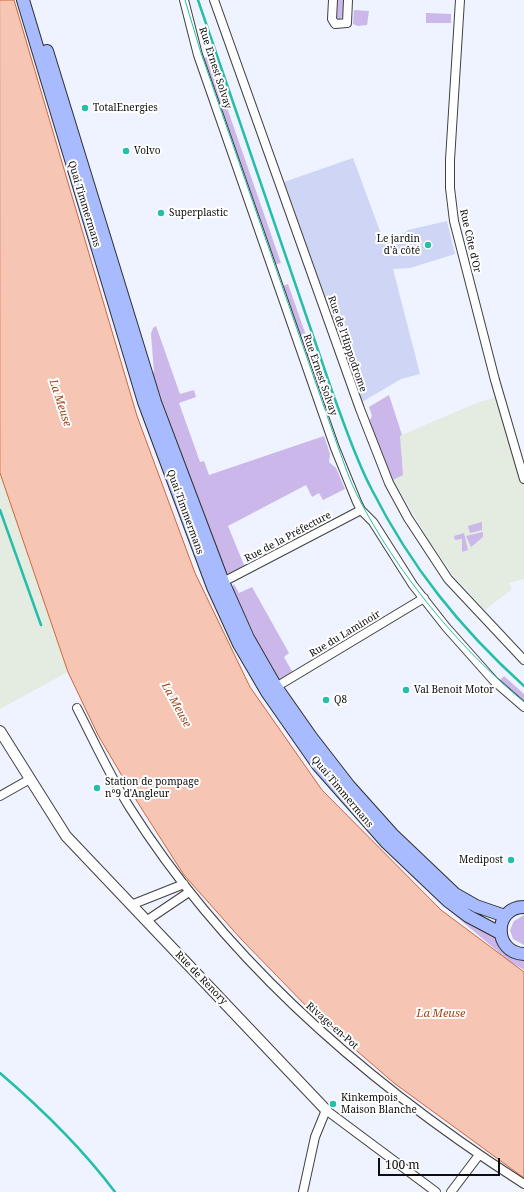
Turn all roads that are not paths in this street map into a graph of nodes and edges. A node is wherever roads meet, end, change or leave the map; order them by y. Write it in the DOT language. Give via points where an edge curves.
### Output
graph roads {
  1 [pos="23,0"];
  2 [pos="32,0"];
  3 [pos="184,0"];
  4 [pos="214,0"];
  5 [pos="333,0"];
  6 [pos="348,0"];
  7 [pos="460,0"];
  8 [pos="524,479"];
  9 [pos="361,510"];
  10 [pos="223,582"];
  11 [pos="424,598"];
  12 [pos="524,660"];
  13 [pos="276,687"];
  14 [pos="524,707"];
  15 [pos="77,708"];
  16 [pos="1,734"];
  17 [pos="30,779"];
  18 [pos="0,796"];
  19 [pos="184,884"];
  20 [pos="189,892"];
  21 [pos="131,905"];
  22 [pos="523,906"];
  23 [pos="505,916"];
  24 [pos="146,920"];
  25 [pos="500,933"];
  26 [pos="524,954"];
  27 [pos="326,1110"];
  28 [pos="479,1156"];
  29 [pos="524,1184"];
  30 [pos="303,1192"];
  31 [pos="436,1192"];
  32 [pos="451,1192"];
  1 -- 25 [label="main road, Quai Timmermans" via="144,402 213,587 240,644 267,692 318,766 386,844 448,901 468,916"];
  2 -- 10 [label="main road, Quai Timmermans" via="155,402"];
  3 -- 9 [label="street, Rue Ernest Solvay" via="200,62 334,448"];
  4 -- 12 [label="street, Rue de l'Hippodrome" via="374,448 389,483 422,541 448,579"];
  5 -- 6 [label="street" via="332,19 335,24 347,23"];
  7 -- 8 [label="street, Rue Côte d'Or" via="450,160 454,221 495,380"];
  9 -- 10 [label="street, Rue de la Préfecture"];
  9 -- 11 [label="street, Rue Ernest Solvay" via="373,522"];
  10 -- 13 [label="main road, Quai Timmermans" via="248,638"];
  11 -- 13 [label="street, Rue du Laminoir"];
  11 -- 14 [label="street, Rue Ernest Solvay" via="490,677"];
  13 -- 23 [label="main road, Quai Timmermans" via="349,786 392,834 455,894 476,906"];
  15 -- 19 [label="street, Rivage-en-Pot" via="130,807"];
  16 -- 17 [label="street, Rue de Renory"];
  17 -- 18 [label="street"];
  17 -- 21 [label="street, Rue de Renory" via="66,836"];
  19 -- 20 [label="street, Rivage-en-Pot"];
  19 -- 21 [label="street"];
  20 -- 24 [label="street"];
  20 -- 28 [label="street, Rivage-en-Pot" via="261,974 298,1009 357,1062"];
  21 -- 24 [label="street, Rue de Renory"];
  22 -- 23 [label="main road"];
  23 -- 25 [label="main road"];
  24 -- 27 [label="street, Rue de Renory"];
  25 -- 26 [label="main road" via="504,945 512,952"];
  27 -- 30 [label="street" via="315,1137"];
  27 -- 31 [label="street, Rue de Renory"];
  28 -- 29 [label="street, Rivage-en-Pot"];
  28 -- 32 [label="street"];
}
